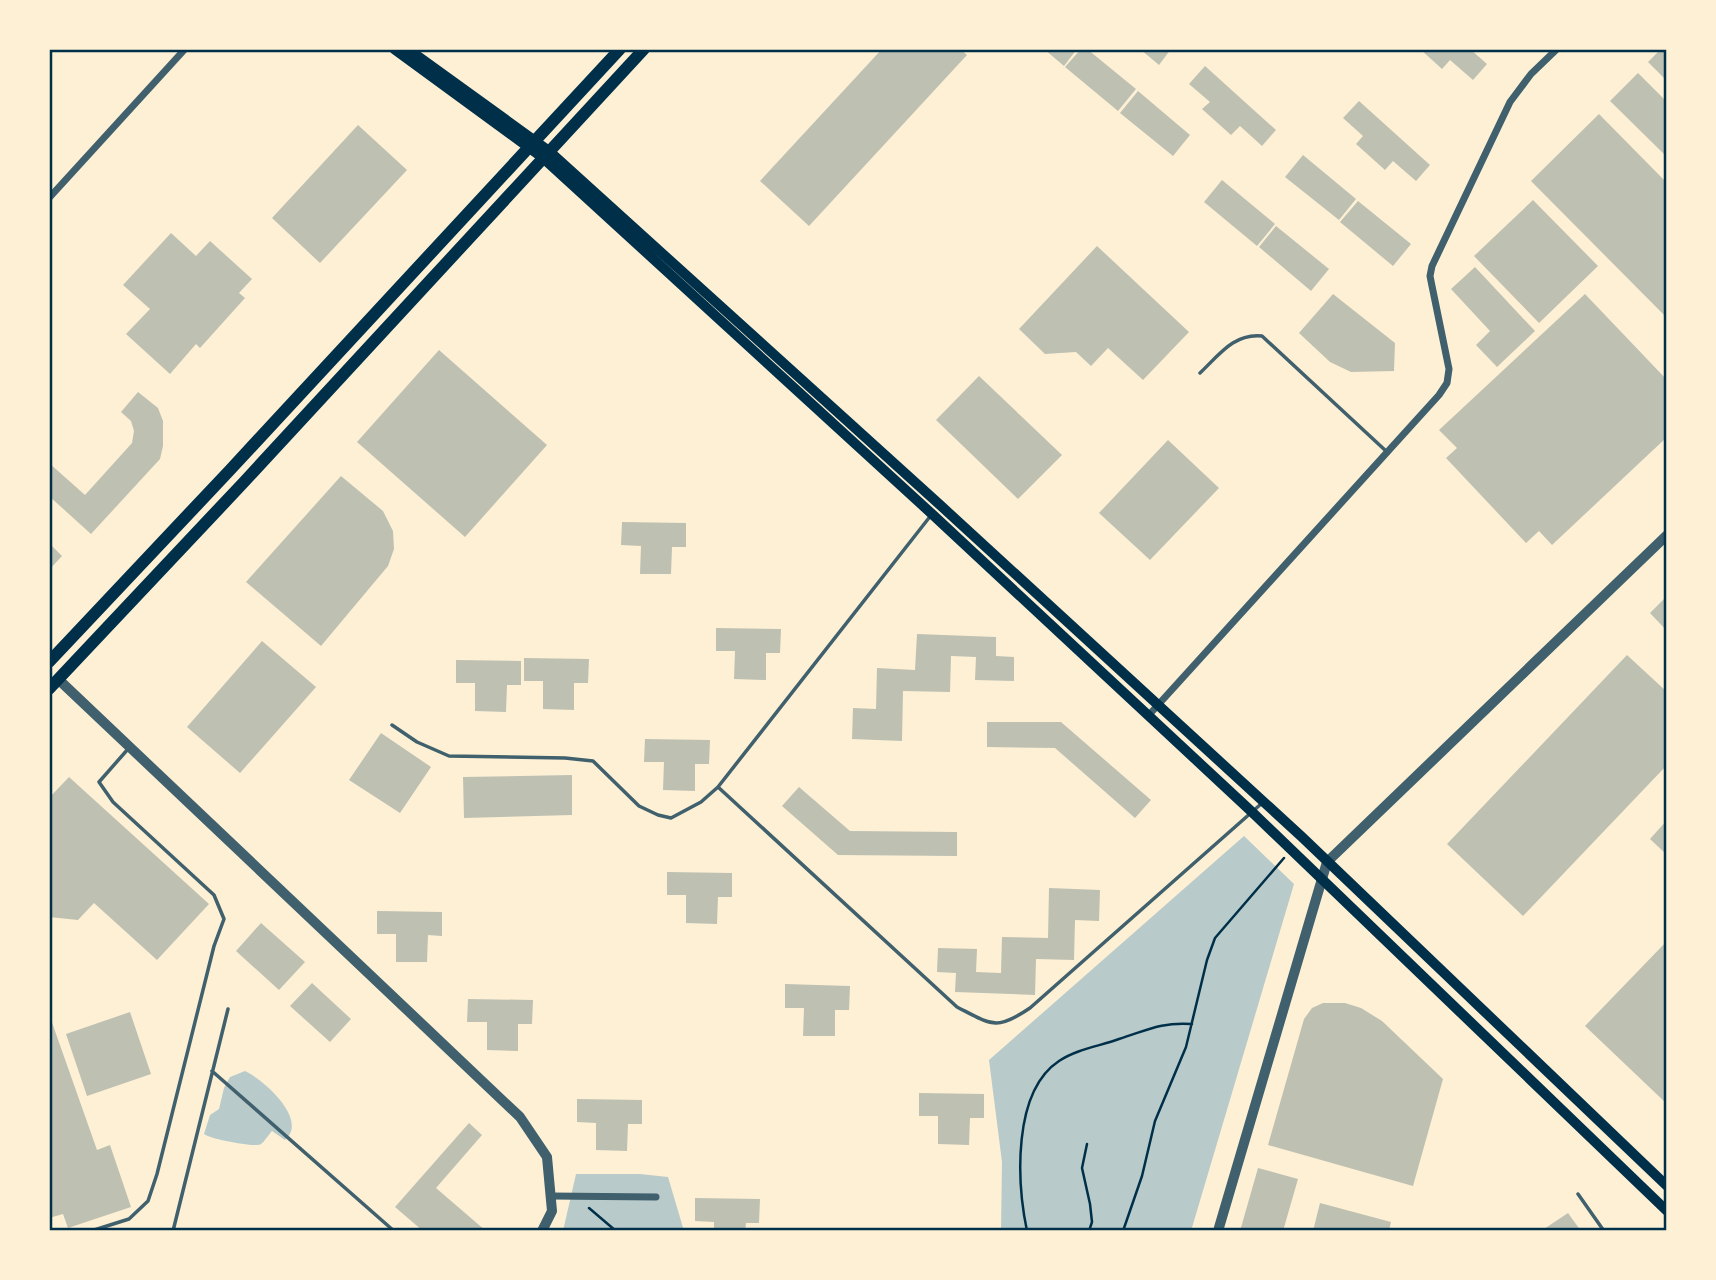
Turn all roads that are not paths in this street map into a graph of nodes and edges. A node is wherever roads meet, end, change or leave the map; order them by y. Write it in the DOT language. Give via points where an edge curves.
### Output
graph roads {
  1 [pos="185,49"];
  2 [pos="394,49"];
  3 [pos="408,49"];
  4 [pos="620,49"];
  5 [pos="644,49"];
  6 [pos="1557,49"];
  7 [pos="533,143"];
  8 [pos="546,154"];
  9 [pos="49,198"];
  10 [pos="1200,373"];
  11 [pos="1387,453"];
  12 [pos="939,504"];
  13 [pos="932,514"];
  14 [pos="1667,535"];
  15 [pos="49,662"];
  16 [pos="53,684"];
  17 [pos="1157,706"];
  18 [pos="1148,716"];
  19 [pos="392,725"];
  20 [pos="129,747"];
  21 [pos="718,787"];
  22 [pos="1262,803"];
  23 [pos="1252,812"];
  24 [pos="1327,862"];
  25 [pos="1323,878"];
  26 [pos="228,1009"];
  27 [pos="212,1072"];
  28 [pos="1667,1186"];
  29 [pos="1578,1194"];
  30 [pos="551,1196"];
  31 [pos="656,1197"];
  32 [pos="1667,1211"];
  33 [pos="91,1231"];
  34 [pos="173,1231"];
  35 [pos="394,1231"];
  36 [pos="542,1231"];
  37 [pos="1218,1231"];
  38 [pos="1604,1231"];
  1 -- 9 [label="street"];
  2 -- 7 [label="main road"];
  3 -- 7 [label="main road"];
  4 -- 7 [label="highway"];
  5 -- 8 [label="highway"];
  6 -- 11 [label="street" via="1510,102 1432,266 1430,276 1449,369 1447,383"];
  7 -- 8 [label="main road"];
  7 -- 15 [label="highway"];
  8 -- 12 [label="main road"];
  8 -- 13 [label="main road"];
  8 -- 16 [label="highway"];
  10 -- 11 [label="lane" via="1230,343 1248,334 1262,335"];
  11 -- 17 [label="street"];
  12 -- 13 [label="lane"];
  12 -- 17 [label="main road"];
  13 -- 18 [label="main road"];
  13 -- 21 [label="lane"];
  14 -- 24 [label="street"];
  16 -- 20 [label="street"];
  17 -- 18 [label="street"];
  17 -- 22 [label="main road"];
  18 -- 23 [label="main road"];
  19 -- 21 [label="lane" via="449,756 593,761 639,806 657,816 671,818"];
  20 -- 30 [label="street" via="520,1117 547,1157"];
  20 -- 33 [label="lane" via="99,782 113,802 214,895 224,919 148,1201 129,1219"];
  21 -- 23 [label="lane" via="957,1007 988,1023 1008,1023 1031,1009"];
  22 -- 23 [label="lane"];
  22 -- 24 [label="main road"];
  23 -- 25 [label="main road"];
  24 -- 25 [label="street"];
  24 -- 28 [label="main road"];
  25 -- 32 [label="main road"];
  25 -- 37 [label="street"];
  26 -- 27 [label="lane"];
  27 -- 34 [label="lane"];
  27 -- 35 [label="lane"];
  29 -- 38 [label="lane"];
  30 -- 31 [label="street"];
  30 -- 36 [label="street" via="552,1211"];
}
